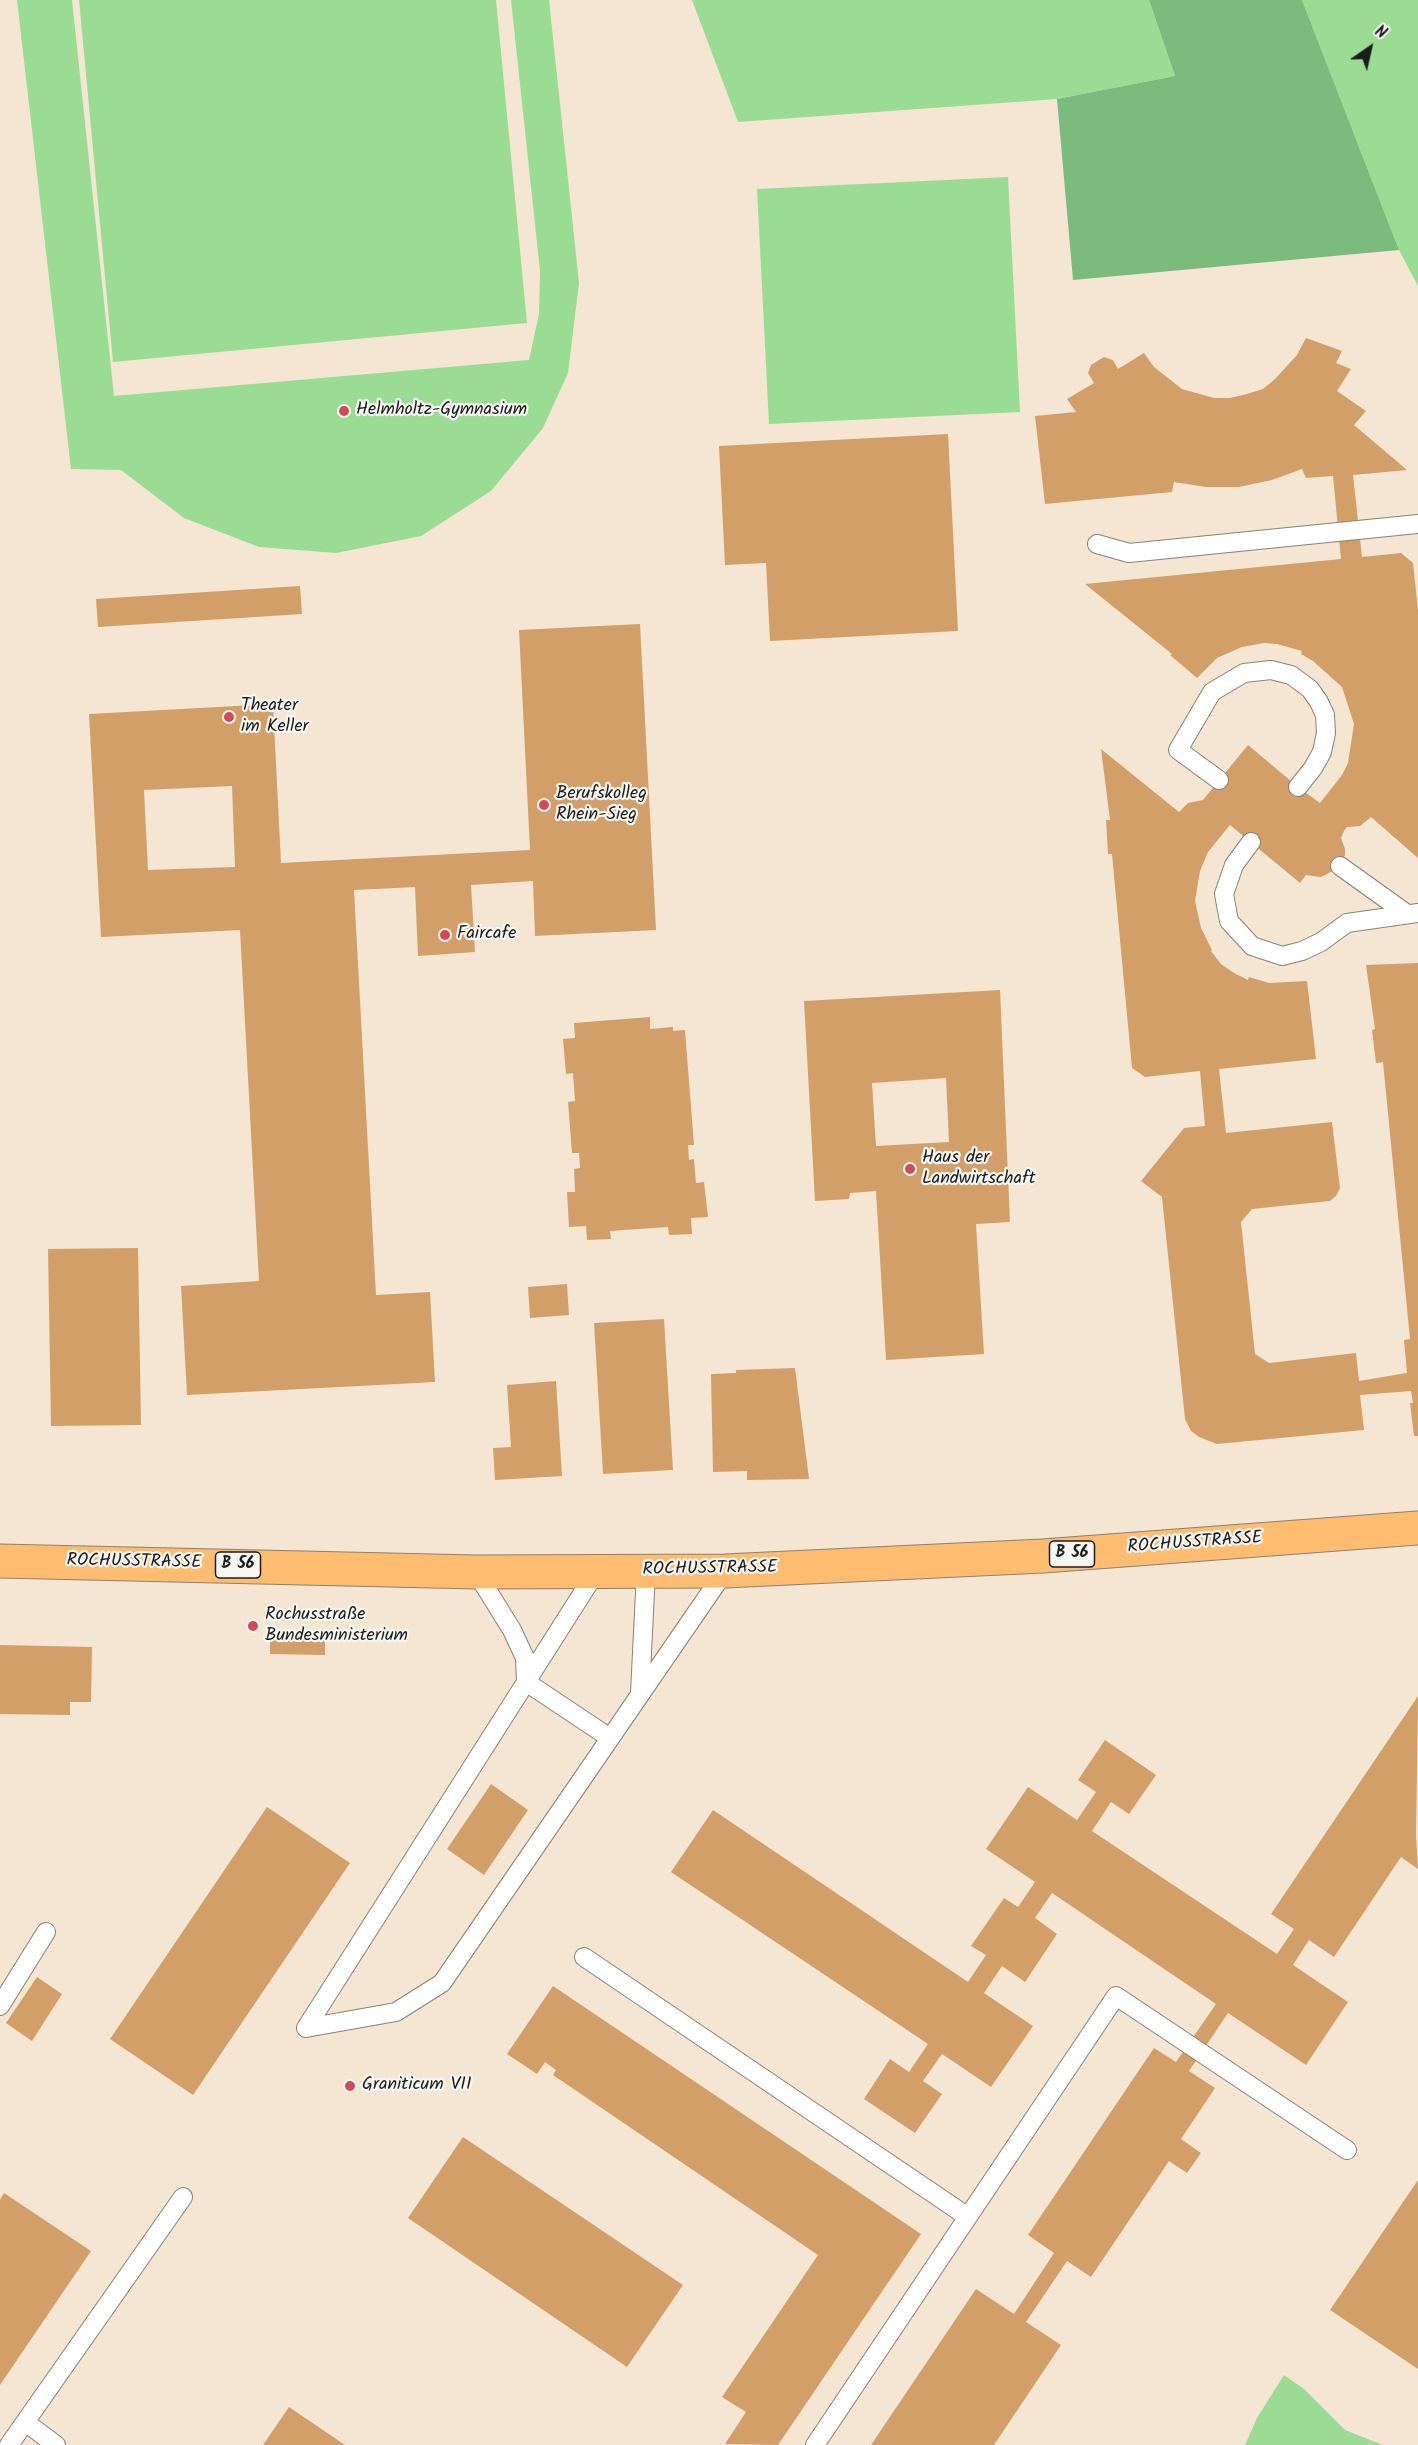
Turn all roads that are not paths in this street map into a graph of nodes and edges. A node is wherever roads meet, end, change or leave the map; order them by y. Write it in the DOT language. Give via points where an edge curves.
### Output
graph roads {
  1 [pos="1418,524"];
  2 [pos="1097,544"];
  3 [pos="1219,780"];
  4 [pos="1298,787"];
  5 [pos="1251,842"];
  6 [pos="1340,866"];
  7 [pos="1412,914"];
  8 [pos="1418,1528"];
  9 [pos="0,1561"];
  10 [pos="724,1571"];
  11 [pos="476,1572"];
  12 [pos="596,1572"];
  13 [pos="646,1572"];
  14 [pos="526,1682"];
  15 [pos="640,1695"];
  16 [pos="610,1738"];
  17 [pos="46,1932"];
  18 [pos="584,1957"];
  19 [pos="0,2007"];
  20 [pos="1347,2150"];
  21 [pos="183,2197"];
  22 [pos="968,2217"];
  23 [pos="25,2422"];
  24 [pos="9,2445"];
  25 [pos="56,2445"];
  26 [pos="814,2445"];
  1 -- 2 [label="lane" via="1129,553"];
  3 -- 4 [label="lane" via="1178,750 1212,692 1244,673 1271,670 1291,675 1310,689 1325,715 1322,752"];
  5 -- 7 [label="lane" via="1234,865 1224,894 1229,921 1252,946 1282,956 1312,947 1347,923"];
  6 -- 7 [label="lane"];
  8 -- 10 [label="main road, ROCHUSSTRASSE / B 56" via="1043,1556"];
  9 -- 11 [label="main road, ROCHUSSTRASSE / B 56"];
  10 -- 13 [label="main road, ROCHUSSTRASSE / B 56"];
  10 -- 15 [label="lane"];
  11 -- 12 [label="main road, ROCHUSSTRASSE / B 56"];
  11 -- 14 [label="lane" via="525,1658"];
  12 -- 13 [label="main road, ROCHUSSTRASSE / B 56"];
  12 -- 14 [label="lane"];
  13 -- 15 [label="lane"];
  14 -- 16 [label="lane"];
  14 -- 16 [label="lane" via="306,2028 396,2012 442,1983"];
  15 -- 16 [label="lane"];
  17 -- 19 [label="lane"];
  18 -- 22 [label="lane"];
  20 -- 22 [label="lane" via="1116,1996"];
  21 -- 23 [label="lane"];
  22 -- 26 [label="lane"];
  23 -- 24 [label="lane"];
  23 -- 25 [label="lane"];
}
